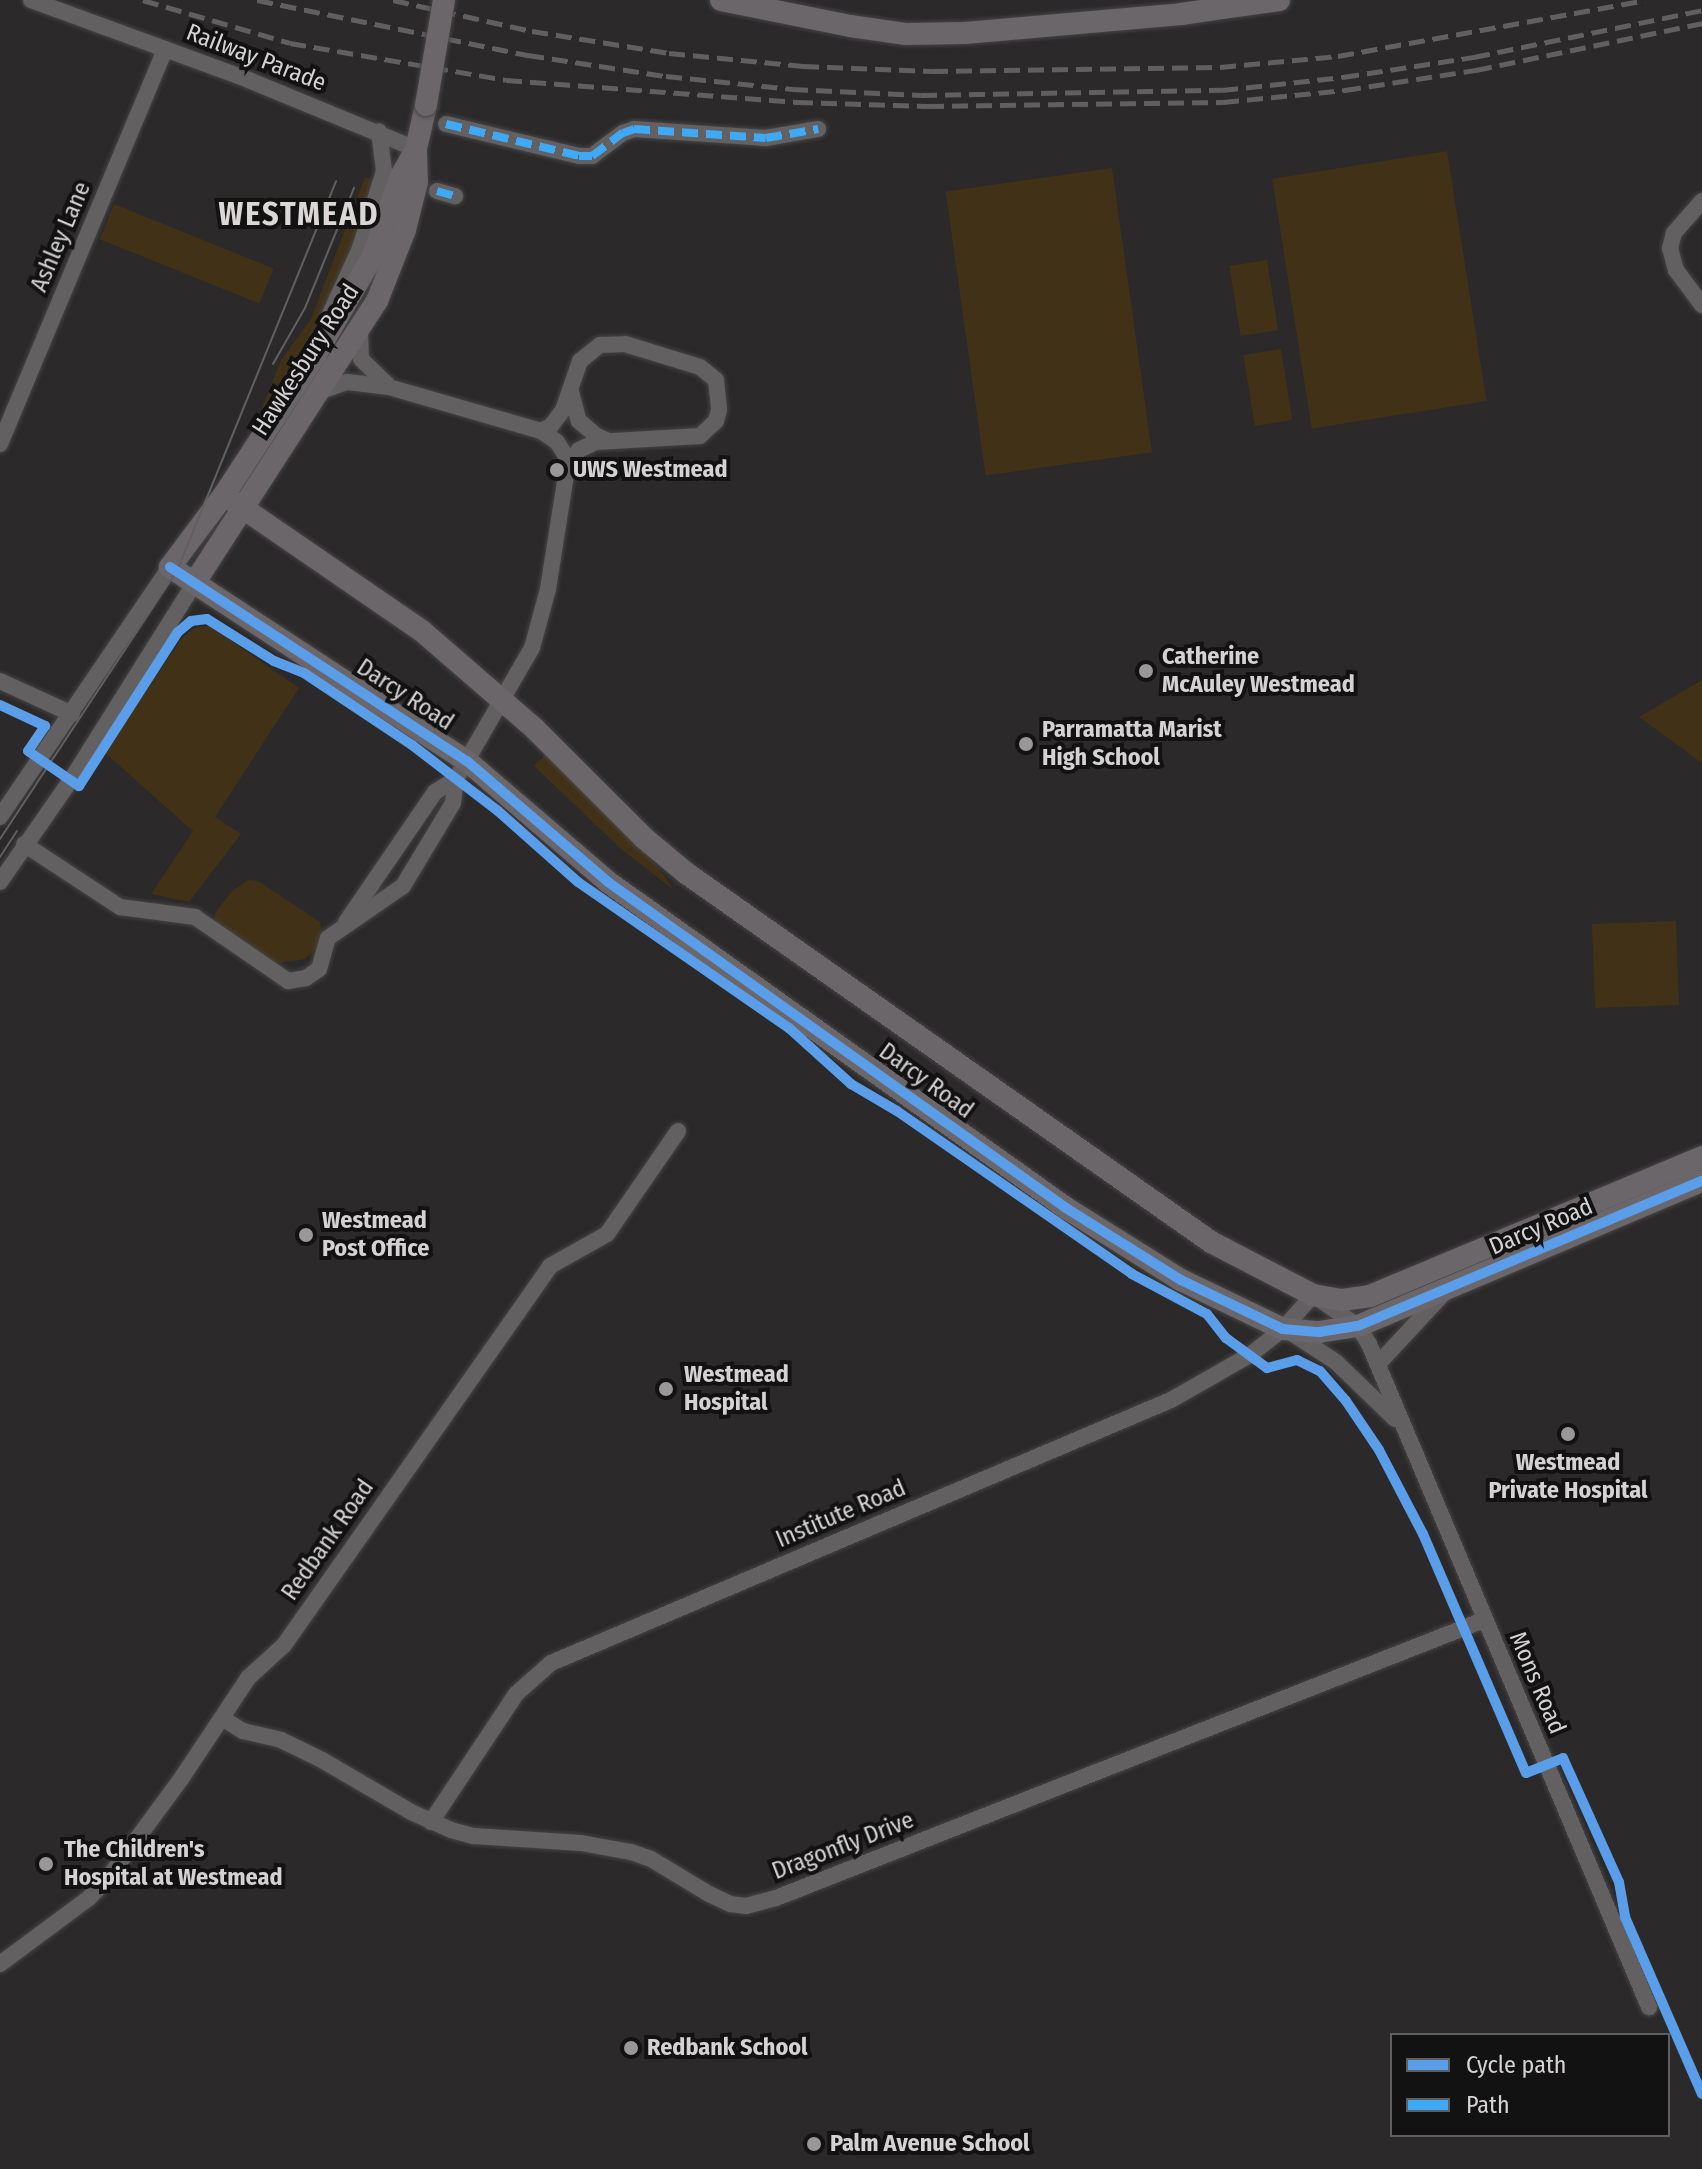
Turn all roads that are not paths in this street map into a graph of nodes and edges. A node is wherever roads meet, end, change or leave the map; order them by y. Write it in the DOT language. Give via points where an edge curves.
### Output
graph roads {
  1 [pos="31,0"];
  2 [pos="444,0"];
  3 [pos="721,0"];
  4 [pos="1279,0"];
  5 [pos="165,49"];
  6 [pos="446,124"];
  7 [pos="818,129"];
  8 [pos="379,131"];
  9 [pos="416,149"];
  10 [pos="437,191"];
  11 [pos="455,196"];
  12 [pos="1702,201"];
  13 [pos="1702,305"];
  14 [pos="360,331"];
  15 [pos="315,356"];
  16 [pos="389,387"];
  17 [pos="570,388"];
  18 [pos="321,391"];
  19 [pos="541,431"];
  20 [pos="608,441"];
  21 [pos="0,444"];
  22 [pos="567,466"];
  23 [pos="233,501"];
  24 [pos="170,567"];
  25 [pos="195,582"];
  26 [pos="0,681"];
  27 [pos="503,700"];
  28 [pos="72,714"];
  29 [pos="462,770"];
  30 [pos="0,817"];
  31 [pos="24,844"];
  32 [pos="0,882"];
  33 [pos="343,926"];
  34 [pos="678,1131"];
  35 [pos="1702,1157"];
  36 [pos="1702,1181"];
  37 [pos="1616,1217"];
  38 [pos="1518,1232"];
  39 [pos="1449,1288"];
  40 [pos="1313,1295"];
  41 [pos="1358,1326"];
  42 [pos="1283,1329"];
  43 [pos="1378,1364"];
  44 [pos="1399,1423"];
  45 [pos="1484,1620"];
  46 [pos="222,1718"];
  47 [pos="431,1822"];
  48 [pos="0,1964"];
  49 [pos="1649,2007"];
  1 -- 5 [label="street, Railway Parade"];
  2 -- 9 [label="street, Hawkesbury Road, bridge"];
  3 -- 4 [label="street" via="906,34 1181,14"];
  5 -- 8 [label="street, Railway Parade"];
  5 -- 21 [label="street, Ashley Lane"];
  6 -- 7 [label="street" via="579,156 592,156 634,129 766,138"];
  8 -- 9 [label="street, Railway Parade"];
  8 -- 15 [label="street, Hawkesbury Road" via="384,171 360,248"];
  9 -- 14 [label="street, Hawkesbury Road" via="417,182 405,230"];
  9 -- 15 [label="street, Hawkesbury Road" via="373,256"];
  10 -- 11 [label="street"];
  12 -- 13 [label="street" via="1674,233 1670,248 1676,270"];
  14 -- 16 [label="street" via="361,359"];
  14 -- 18 [label="street, Hawkesbury Road"];
  15 -- 23 [label="street, Hawkesbury Road"];
  16 -- 18 [label="street" via="347,382"];
  16 -- 19 [label="street"];
  17 -- 19 [label="street" via="558,419"];
  17 -- 20 [label="street" via="579,421"];
  17 -- 20 [label="street" via="588,351 612,343 700,367 716,380 716,421 700,436"];
  18 -- 23 [label="street, Hawkesbury Road"];
  19 -- 22 [label="street" via="562,448"];
  20 -- 22 [label="street" via="585,446"];
  22 -- 27 [label="street" via="541,620"];
  23 -- 24 [label="street, Hawkesbury Road"];
  23 -- 25 [label="street, Hawkesbury Road"];
  23 -- 27 [label="street, Darcy Road" via="410,622"];
  24 -- 25 [label="street"];
  24 -- 28 [label="street, Hawkesbury Road"];
  25 -- 29 [label="street, Darcy Road"];
  25 -- 31 [label="street, Hawkesbury Road" via="71,780"];
  26 -- 28 [label="street"];
  27 -- 29 [label="street"];
  27 -- 40 [label="street, Darcy Road" via="686,873 1211,1242"];
  28 -- 30 [label="street, Hawkesbury Road"];
  29 -- 33 [label="street" via="435,792"];
  29 -- 33 [label="street" via="453,803 403,886"];
  29 -- 42 [label="street, Darcy Road" via="608,882 1066,1208 1181,1280"];
  31 -- 32 [label="street, Hawkesbury Road"];
  31 -- 33 [label="street" via="120,907 195,917 288,981 319,969 328,938"];
  34 -- 46 [label="street, Redbank Road" via="607,1234 550,1266 284,1645 248,1678"];
  35 -- 38 [label="street, Darcy Road"];
  36 -- 37 [label="street, Darcy Road"];
  37 -- 38 [label="street" via="1546,1236"];
  37 -- 39 [label="street, Darcy Road"];
  38 -- 40 [label="street, Darcy Road" via="1370,1296 1342,1300"];
  39 -- 41 [label="street, Darcy Road"];
  39 -- 43 [label="street"];
  40 -- 41 [label="street, Mons Road"];
  40 -- 42 [label="street, Institute Road"];
  41 -- 42 [label="street, Darcy Road" via="1319,1332"];
  41 -- 43 [label="street, Mons Road"];
  42 -- 44 [label="street, Mons Road" via="1336,1362"];
  42 -- 47 [label="street, Institute Road" via="1171,1400 551,1663 516,1694"];
  43 -- 44 [label="street, Mons Road"];
  44 -- 45 [label="street, Mons Road"];
  45 -- 47 [label="street, Dragonfly Drive" via="758,1904 730,1904 631,1852 474,1836"];
  45 -- 49 [label="street, Mons Road"];
  46 -- 47 [label="street, Dragonfly Drive" via="322,1760"];
  46 -- 48 [label="street, Redbank Road" via="108,1878"];
}
